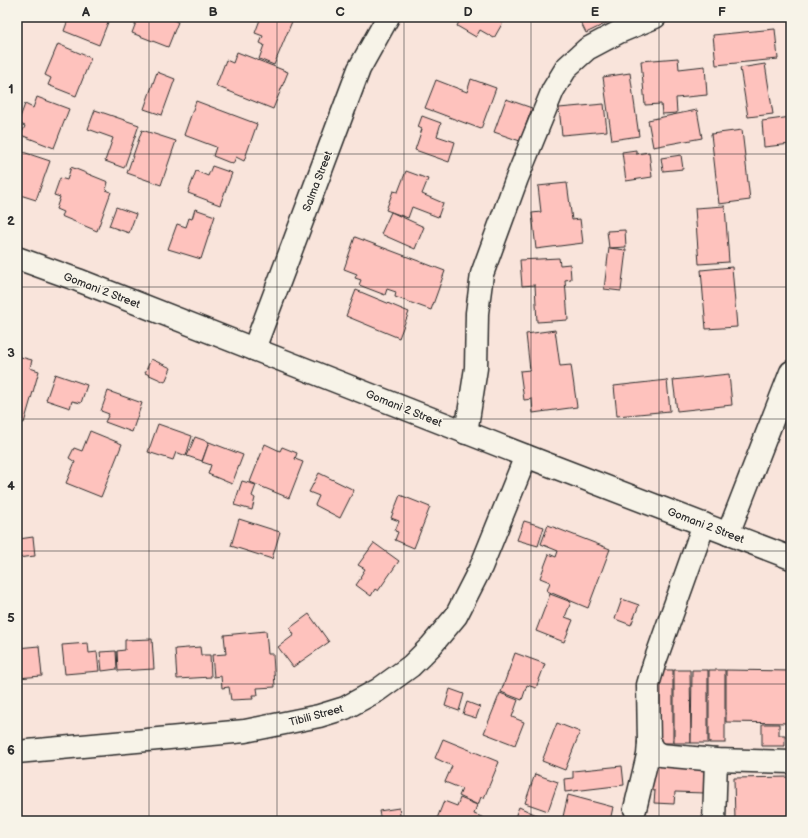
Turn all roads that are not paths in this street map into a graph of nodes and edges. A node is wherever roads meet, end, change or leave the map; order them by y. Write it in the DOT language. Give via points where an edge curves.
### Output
graph roads {
  1 [pos="388,17"];
  2 [pos="655,17"];
  3 [pos="17,258"];
  4 [pos="254,349"];
  5 [pos="791,372"];
  6 [pos="466,433"];
  7 [pos="526,456"];
  8 [pos="704,524"];
  9 [pos="728,534"];
  10 [pos="791,558"];
  11 [pos="650,743"];
  12 [pos="17,752"];
  13 [pos="716,760"];
  14 [pos="791,762"];
  15 [pos="635,809"];
  16 [pos="714,821"];
  1 -- 4 [label="street, Salma Street" via="359,69"];
  2 -- 6 [label="street" via="587,49 567,67 553,90 482,274 477,313 476,368"];
  3 -- 4 [label="street, Gomani 2 Street"];
  4 -- 6 [label="street, Gomani 2 Street"];
  5 -- 9 [label="street"];
  6 -- 7 [label="street, Gomani 2 Street"];
  7 -- 8 [label="street, Gomani 2 Street"];
  7 -- 12 [label="street, Tibili Street" via="481,567 456,616 411,666 378,690 345,708 319,716 245,730"];
  8 -- 9 [label="street, Gomani 2 Street"];
  8 -- 11 [label="street" via="648,685"];
  9 -- 10 [label="street, Gomani 2 Street"];
  11 -- 13 [label="street" via="654,751 662,755"];
  11 -- 15 [label="street"];
  13 -- 14 [label="street"];
  13 -- 16 [label="street"];
}
